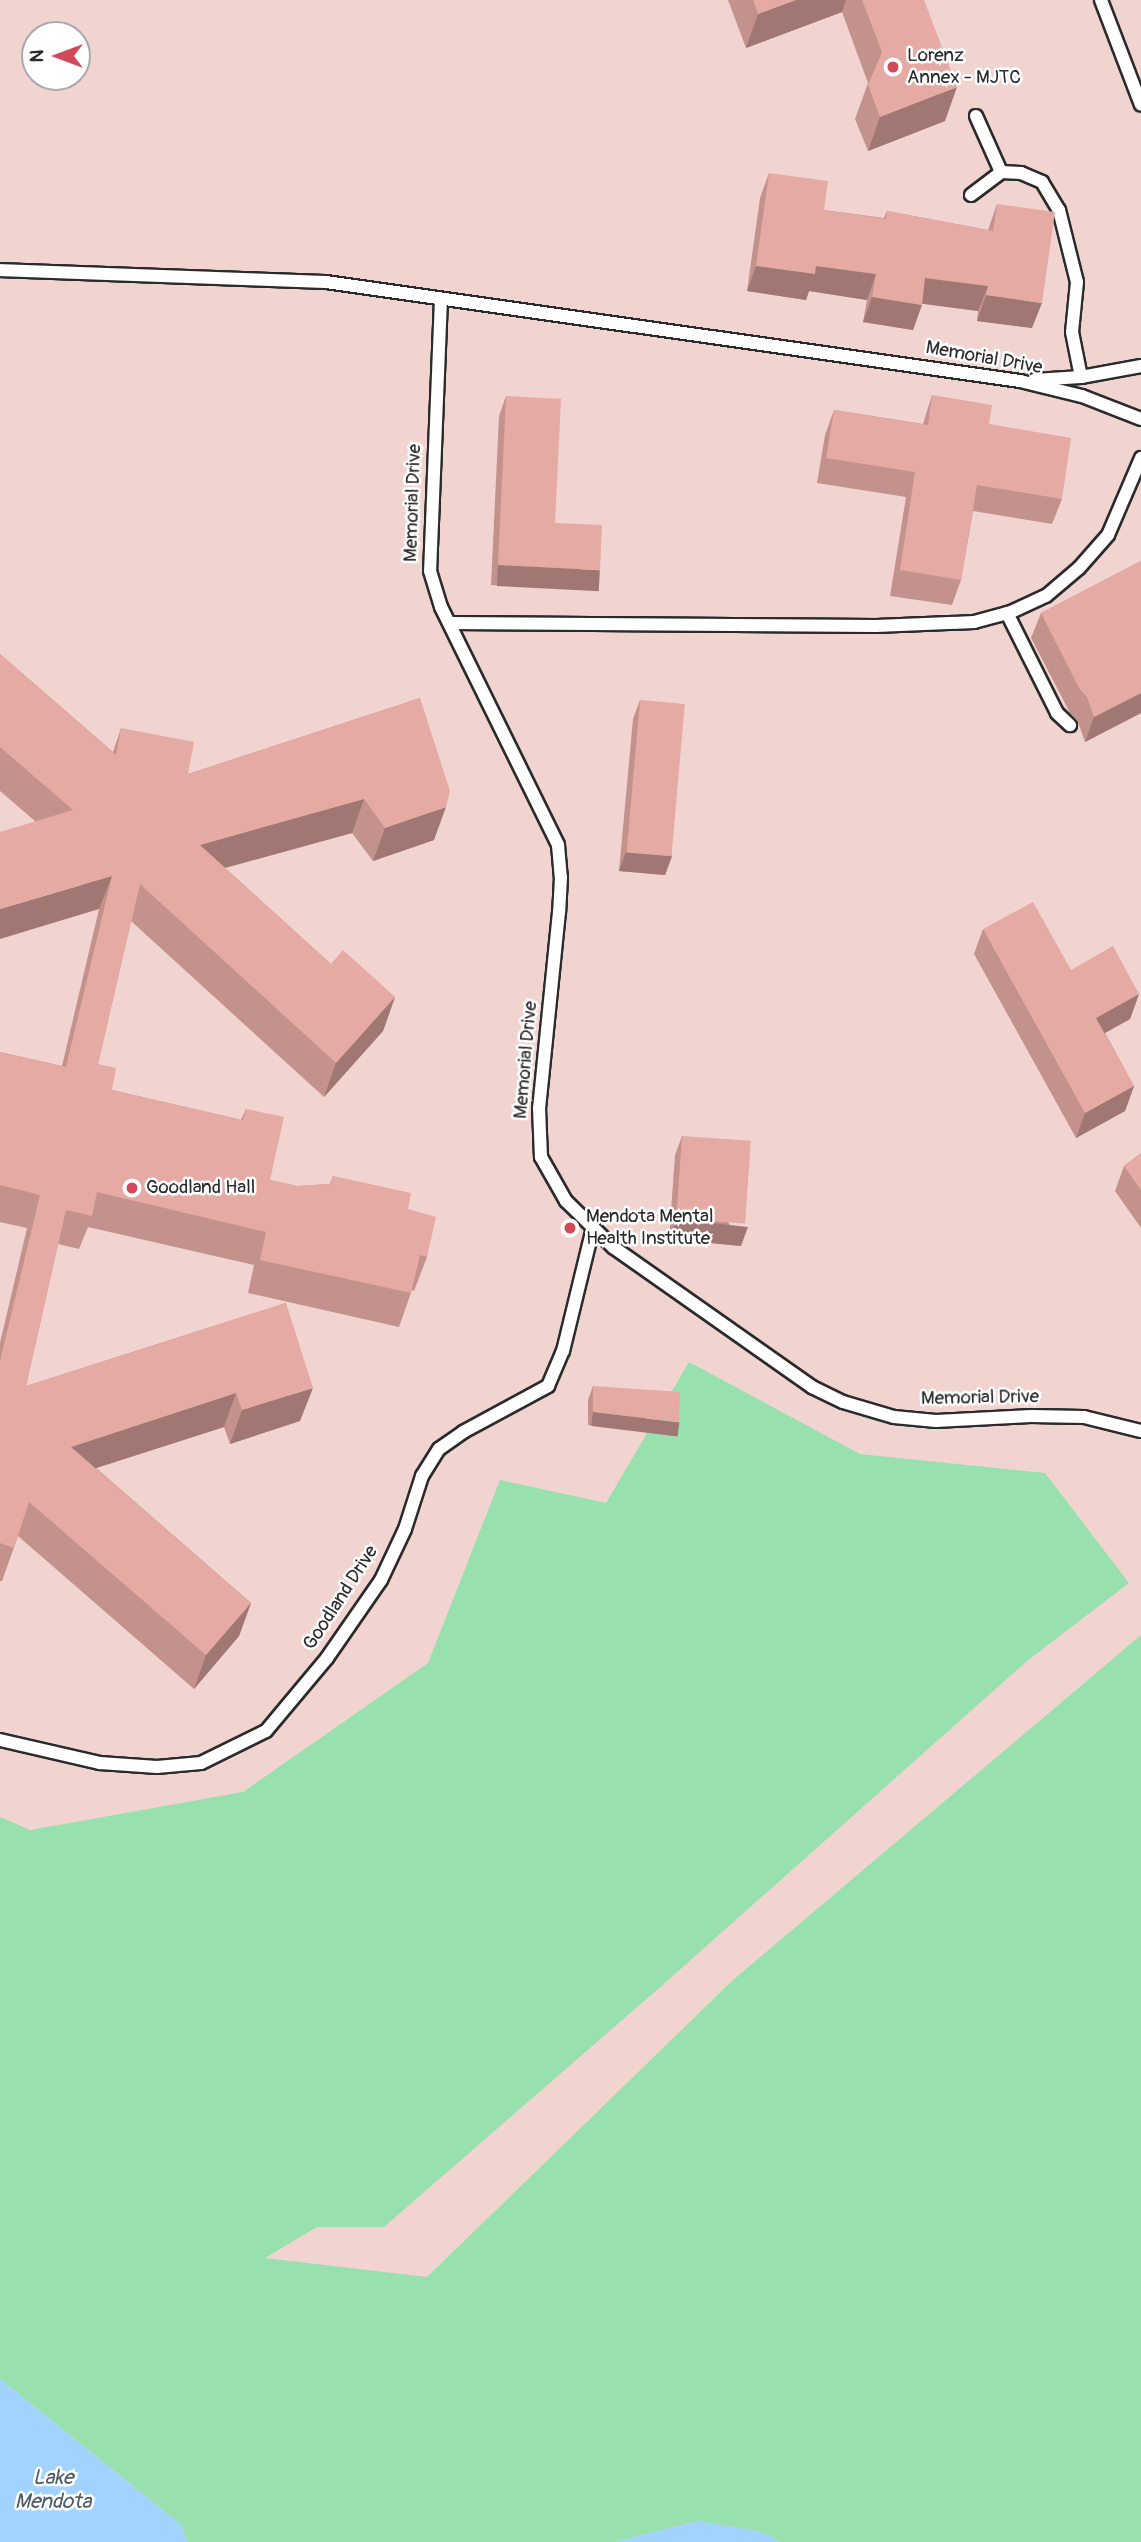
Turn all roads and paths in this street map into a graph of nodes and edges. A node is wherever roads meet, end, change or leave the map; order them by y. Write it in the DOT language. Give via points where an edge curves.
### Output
graph roads {
  1 [pos="1101,0"];
  2 [pos="1141,105"];
  3 [pos="976,116"];
  4 [pos="1001,172"];
  5 [pos="971,195"];
  6 [pos="0,270"];
  7 [pos="441,299"];
  8 [pos="1141,366"];
  9 [pos="1081,377"];
  10 [pos="1020,382"];
  11 [pos="1141,419"];
  12 [pos="1141,458"];
  13 [pos="1007,613"];
  14 [pos="450,623"];
  15 [pos="1070,725"];
  16 [pos="593,1228"];
  17 [pos="1141,1431"];
  18 [pos="0,1740"];
  1 -- 2 [label="lane"];
  3 -- 4 [label="lane"];
  4 -- 5 [label="lane"];
  4 -- 9 [label="lane" via="1021,173 1042,182 1059,210 1077,282 1072,332"];
  6 -- 7 [label="lane, Memorial Drive" via="326,282"];
  7 -- 10 [label="lane, Memorial Drive"];
  7 -- 14 [label="lane, Memorial Drive" via="430,571"];
  8 -- 9 [label="lane"];
  9 -- 10 [label="lane"];
  10 -- 11 [label="lane, Memorial Drive" via="1082,397"];
  12 -- 13 [label="lane" via="1108,535 1080,568 1046,596"];
  13 -- 14 [label="lane" via="974,622 876,626"];
  13 -- 15 [label="lane" via="1057,713"];
  14 -- 16 [label="lane, Memorial Drive" via="558,845 561,877 539,1108 541,1157 566,1201"];
  16 -- 17 [label="lane, Memorial Drive" via="613,1247 812,1387 843,1402 894,1418 1084,1418"];
  16 -- 18 [label="lane, Goodland Drive" via="564,1351 548,1386 439,1449 422,1476 405,1530 381,1580 327,1658 266,1731 201,1763 157,1767 100,1763"];
}
